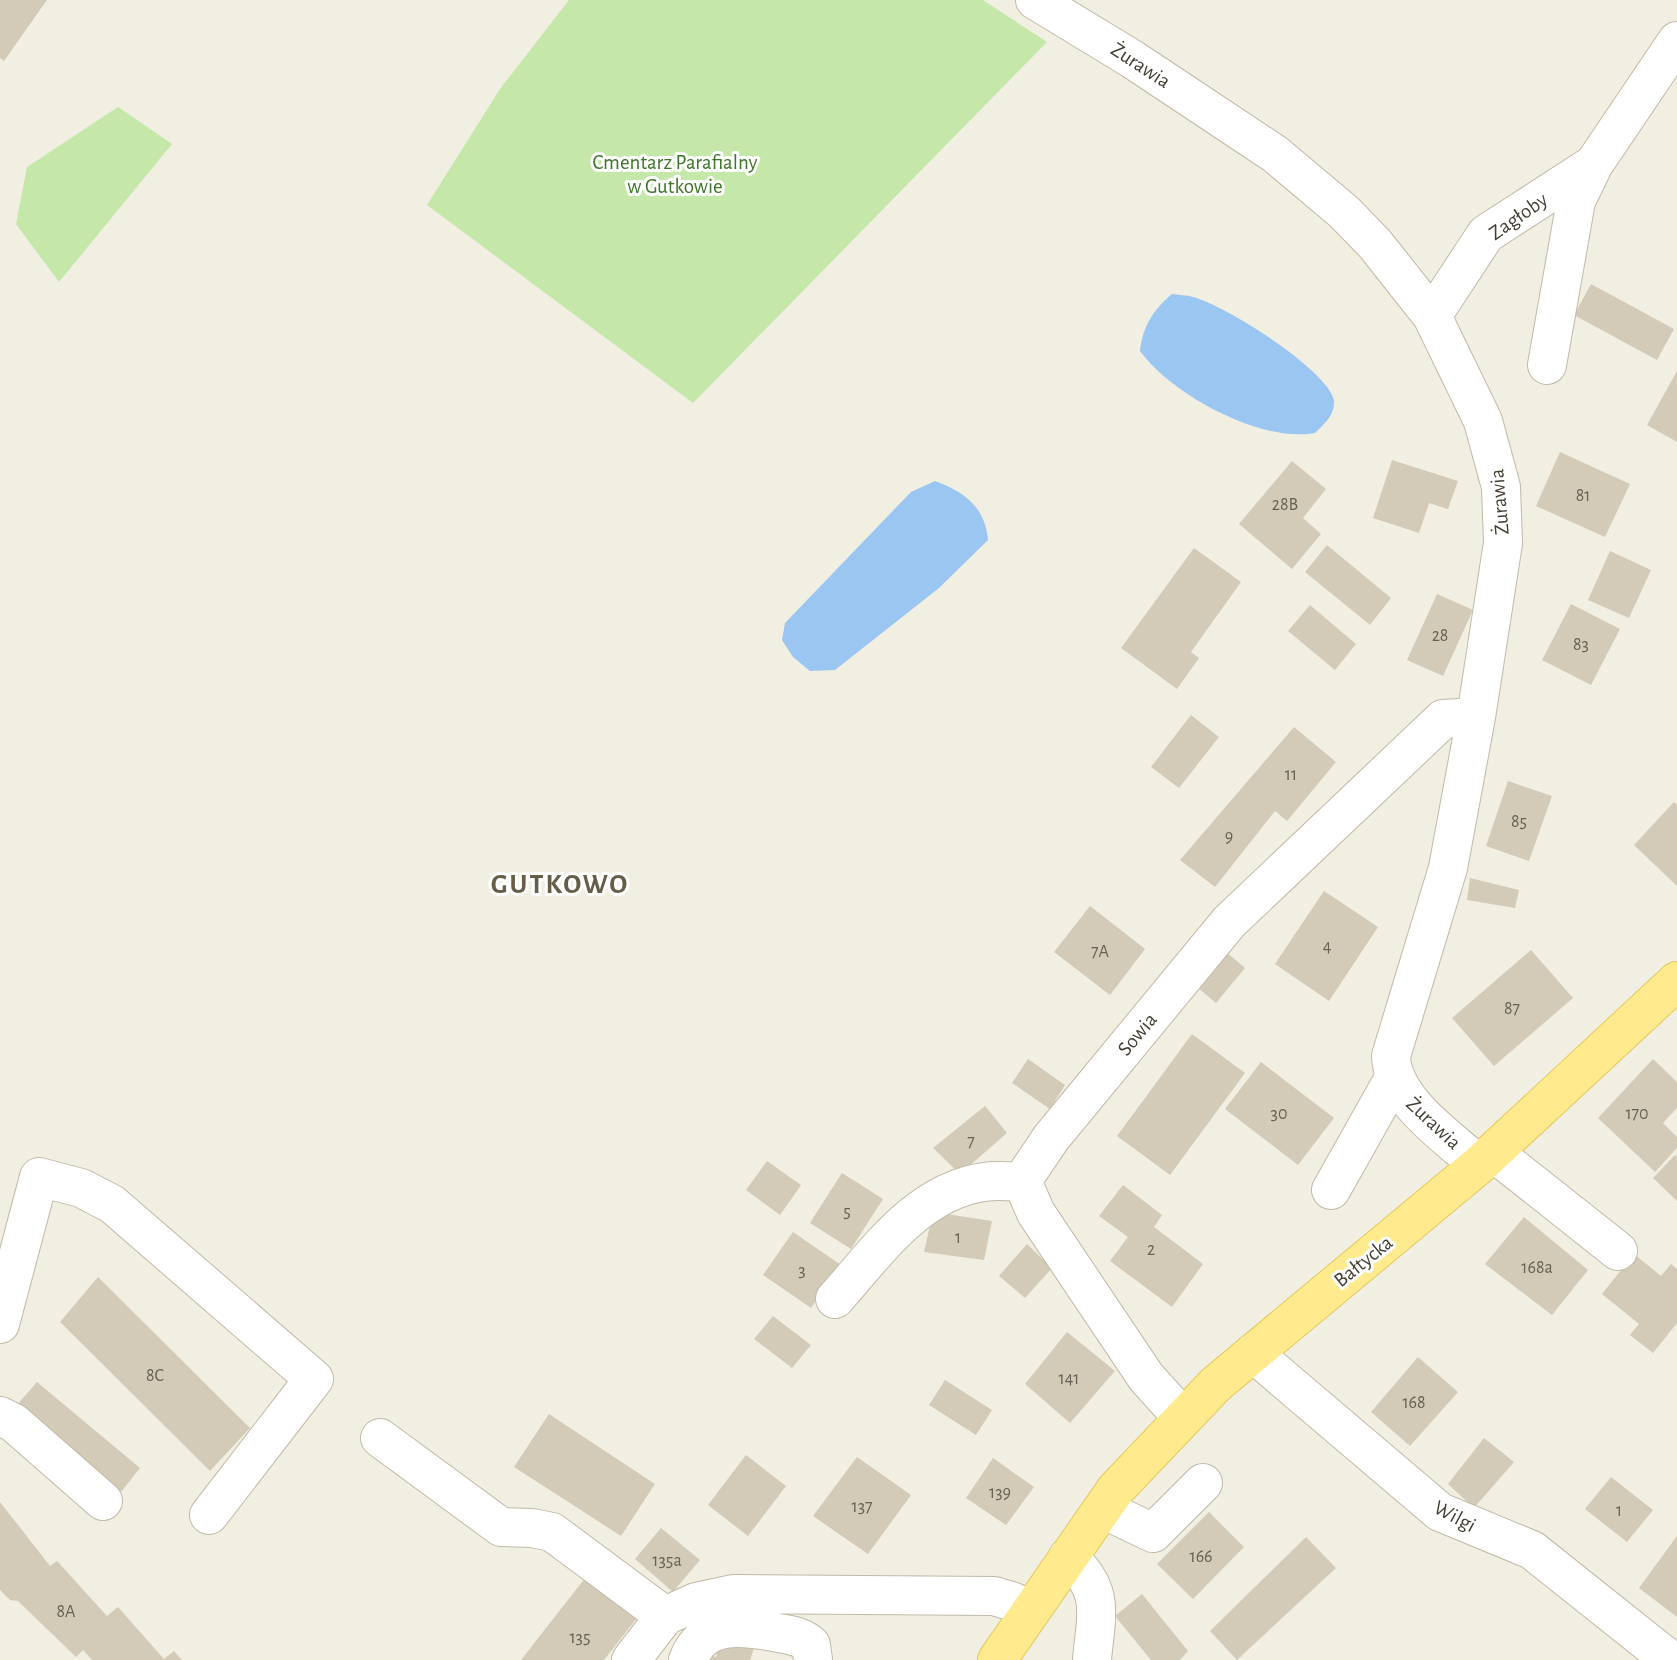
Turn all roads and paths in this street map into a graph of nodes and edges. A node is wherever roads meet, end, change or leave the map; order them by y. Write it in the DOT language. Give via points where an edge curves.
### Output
graph roads {
  1 [pos="1035,0"];
  2 [pos="1677,41"];
  3 [pos="1594,164"];
  4 [pos="1432,316"];
  5 [pos="1548,365"];
  6 [pos="1476,717"];
  7 [pos="1677,981"];
  8 [pos="1394,1078"];
  9 [pos="1486,1158"];
  10 [pos="1022,1181"];
  11 [pos="1331,1190"];
  12 [pos="1618,1251"];
  13 [pos="835,1299"];
  14 [pos="0,1324"];
  15 [pos="1253,1353"];
  16 [pos="0,1416"];
  17 [pos="1182,1417"];
  18 [pos="380,1438"];
  19 [pos="1203,1483"];
  20 [pos="103,1501"];
  21 [pos="1102,1509"];
  22 [pos="209,1515"];
  23 [pos="1068,1557"];
  24 [pos="764,1612"];
  25 [pos="1030,1612"];
  26 [pos="665,1616"];
  27 [pos="631,1660"];
  28 [pos="688,1660"];
  29 [pos="813,1660"];
  30 [pos="997,1660"];
  31 [pos="1093,1660"];
  32 [pos="1670,1660"];
  1 -- 4 [label="street, Żurawia" via="1132,59 1310,181 1375,244"];
  2 -- 3 [label="street, Zagłoby"];
  3 -- 4 [label="street, Zagłoby" via="1486,234"];
  3 -- 5 [label="street, Zagłoby" via="1576,201"];
  4 -- 6 [label="street, Żurawia" via="1482,421 1501,487 1503,543"];
  6 -- 8 [label="street, Żurawia" via="1448,868 1394,1040"];
  6 -- 10 [label="street, Sowia" via="1443,719 1229,922 1051,1138"];
  7 -- 9 [label="main road, Bałtycka"];
  8 -- 9 [label="street, Żurawia" via="1409,1100"];
  8 -- 11 [label="street"];
  9 -- 12 [label="street, Żurawia"];
  9 -- 15 [label="main road, Bałtycka"];
  10 -- 13 [label="street" via="983,1182 912,1214"];
  10 -- 17 [label="street" via="1036,1213 1139,1366"];
  14 -- 22 [label="street" via="39,1177 81,1188 111,1204 314,1379"];
  15 -- 17 [label="main road, Bałtycka"];
  15 -- 32 [label="street, Wilgi" via="1440,1512 1532,1550"];
  16 -- 20 [label="street" via="14,1423"];
  17 -- 21 [label="main road, Bałtycka"];
  18 -- 26 [label="street" via="501,1527 552,1532"];
  19 -- 21 [label="street" via="1153,1533"];
  21 -- 23 [label="main road, Bałtycka"];
  23 -- 25 [label="main road, Bałtycka"];
  23 -- 31 [label="street" via="1086,1573 1096,1591"];
  24 -- 25 [label="street" via="994,1596"];
  24 -- 26 [label="street" via="733,1594 696,1602"];
  24 -- 28 [label="street" via="701,1640"];
  24 -- 29 [label="street" via="806,1641"];
  25 -- 30 [label="main road, Bałtycka"];
  26 -- 27 [label="street"];
}
